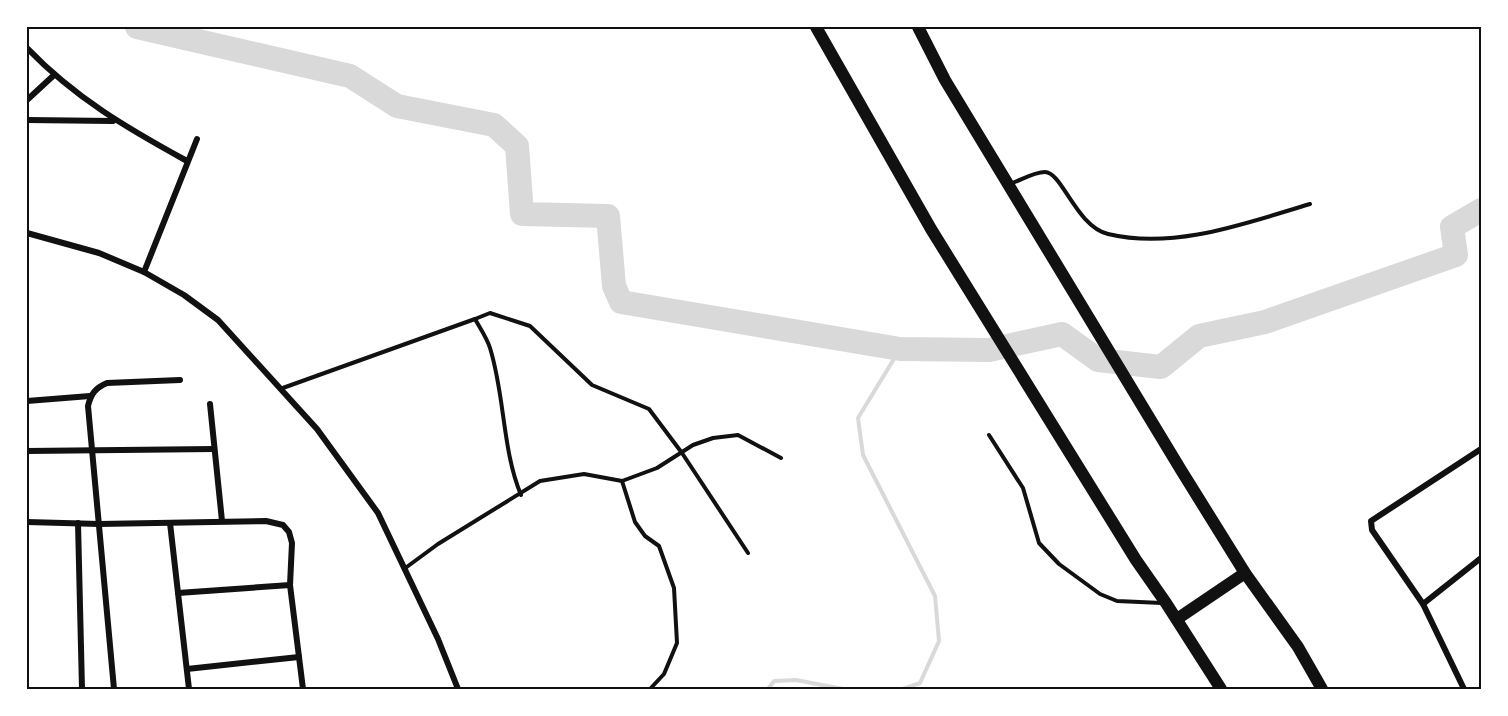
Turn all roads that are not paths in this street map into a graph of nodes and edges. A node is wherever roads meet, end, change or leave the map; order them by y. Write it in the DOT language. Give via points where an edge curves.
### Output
graph roads {
  1 [pos="816,27"];
  2 [pos="918,27"];
  3 [pos="27,48"];
  4 [pos="53,76"];
  5 [pos="27,100"];
  6 [pos="27,120"];
  7 [pos="114,121"];
  8 [pos="197,139"];
  9 [pos="187,161"];
  10 [pos="1010,184"];
  11 [pos="1310,204"];
  12 [pos="27,233"];
  13 [pos="144,272"];
  14 [pos="475,319"];
  15 [pos="180,380"];
  16 [pos="280,389"];
  17 [pos="90,396"];
  18 [pos="27,401"];
  19 [pos="210,404"];
  20 [pos="989,435"];
  21 [pos="214,449"];
  22 [pos="1481,449"];
  23 [pos="27,451"];
  24 [pos="93,451"];
  25 [pos="682,453"];
  26 [pos="781,458"];
  27 [pos="621,481"];
  28 [pos="521,495"];
  29 [pos="222,521"];
  30 [pos="27,522"];
  31 [pos="170,523"];
  32 [pos="78,524"];
  33 [pos="99,524"];
  34 [pos="748,553"];
  35 [pos="1481,558"];
  36 [pos="404,569"];
  37 [pos="1245,573"];
  38 [pos="290,585"];
  39 [pos="178,593"];
  40 [pos="1166,603"];
  41 [pos="1423,604"];
  42 [pos="1177,619"];
  43 [pos="299,657"];
  44 [pos="187,669"];
  45 [pos="82,689"];
  46 [pos="114,689"];
  47 [pos="189,689"];
  48 [pos="303,689"];
  49 [pos="458,689"];
  50 [pos="650,689"];
  51 [pos="1221,689"];
  52 [pos="1322,689"];
  53 [pos="1464,689"];
  1 -- 40 [label="highway" via="931,229 1078,469"];
  2 -- 10 [label="highway" via="945,80"];
  3 -- 4 [label="street"];
  4 -- 5 [label="street"];
  4 -- 7 [label="street"];
  6 -- 7 [label="street"];
  7 -- 9 [label="street"];
  8 -- 9 [label="street"];
  9 -- 13 [label="street"];
  10 -- 11 [label="lane" via="1050,173 1096,230 1131,237 1166,238 1219,230"];
  10 -- 37 [label="highway"];
  12 -- 13 [label="street" via="99,253"];
  13 -- 16 [label="street" via="218,320"];
  14 -- 16 [label="lane"];
  14 -- 25 [label="lane" via="490,313 530,326 592,385 649,409"];
  14 -- 28 [label="lane" via="490,346 511,470"];
  15 -- 17 [label="street" via="107,383"];
  16 -- 36 [label="street" via="343,462 378,513"];
  17 -- 18 [label="street"];
  17 -- 24 [label="street"];
  19 -- 21 [label="street"];
  20 -- 40 [label="lane" via="1023,488 1040,543 1059,564 1100,594 1117,601"];
  21 -- 24 [label="street"];
  21 -- 29 [label="street"];
  22 -- 41 [label="street" via="1371,521 1372,530"];
  23 -- 24 [label="street"];
  24 -- 33 [label="street"];
  25 -- 26 [label="lane" via="713,438 738,435"];
  25 -- 27 [label="lane" via="657,468"];
  25 -- 34 [label="lane"];
  27 -- 28 [label="lane" via="567,474 540,481"];
  27 -- 50 [label="lane" via="634,522 659,546 674,588 677,643 664,674"];
  28 -- 36 [label="lane"];
  29 -- 31 [label="street"];
  29 -- 38 [label="street" via="283,525 292,543"];
  30 -- 32 [label="street"];
  31 -- 33 [label="street"];
  31 -- 39 [label="street"];
  32 -- 33 [label="street"];
  32 -- 45 [label="street"];
  33 -- 46 [label="street"];
  35 -- 41 [label="street"];
  36 -- 49 [label="street"];
  37 -- 42 [label="highway"];
  37 -- 52 [label="highway" via="1298,647"];
  38 -- 39 [label="street"];
  38 -- 43 [label="street"];
  39 -- 44 [label="street"];
  40 -- 42 [label="highway"];
  41 -- 53 [label="street"];
  42 -- 51 [label="highway"];
  43 -- 44 [label="street"];
  43 -- 48 [label="street"];
  44 -- 47 [label="street"];
}
